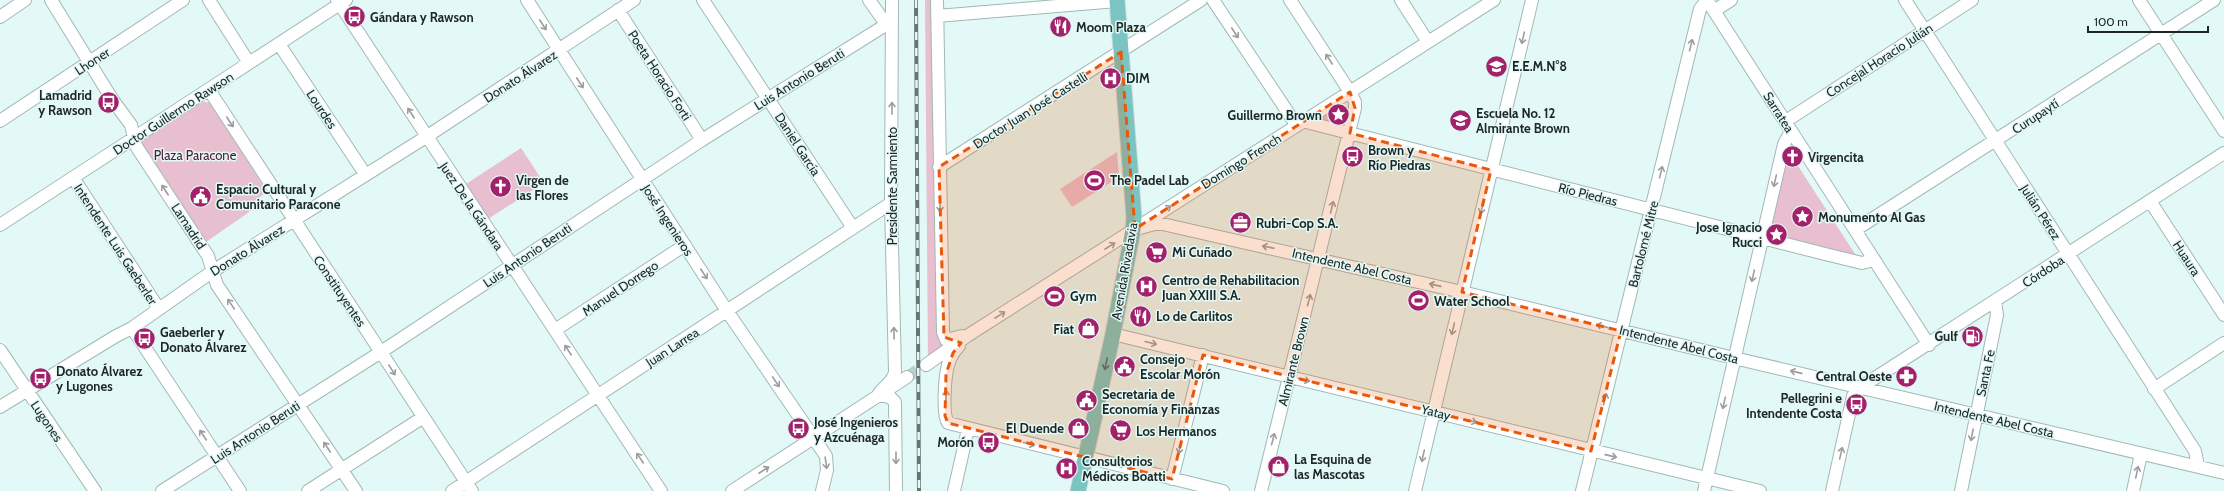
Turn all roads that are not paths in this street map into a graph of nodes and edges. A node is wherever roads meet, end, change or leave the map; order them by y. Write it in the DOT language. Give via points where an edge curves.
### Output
graph roads {
  1 [pos="25,0"];
  2 [pos="51,0"];
  3 [pos="183,0"];
  4 [pos="210,0"];
  5 [pos="527,0"];
  6 [pos="634,0"];
  7 [pos="703,0"];
  8 [pos="869,0"];
  9 [pos="892,0"];
  10 [pos="937,0"];
  11 [pos="1201,0"];
  12 [pos="1213,0"];
  13 [pos="1290,0"];
  14 [pos="1401,0"];
  15 [pos="1494,0"];
  16 [pos="1532,0"];
  17 [pos="1707,0"];
  18 [pos="1731,0"];
  19 [pos="1905,0"];
  20 [pos="1972,0"];
  21 [pos="2139,0"];
  22 [pos="2214,0"];
  23 [pos="341,1"];
  24 [pos="1117,1"];
  25 [pos="618,10"];
  26 [pos="1714,11"];
  27 [pos="938,16"];
  28 [pos="0,17"];
  29 [pos="889,22"];
  30 [pos="1925,31"];
  31 [pos="2161,34"];
  32 [pos="1428,42"];
  33 [pos="279,44"];
  34 [pos="559,50"];
  35 [pos="1121,52"];
  36 [pos="90,62"];
  37 [pos="249,63"];
  38 [pos="209,90"];
  39 [pos="1350,92"];
  40 [pos="768,98"];
  41 [pos="0,121"];
  42 [pos="1299,123"];
  43 [pos="1789,126"];
  44 [pos="2224,131"];
  45 [pos="1350,133"];
  46 [pos="134,137"];
  47 [pos="426,137"];
  48 [pos="702,140"];
  49 [pos="1995,141"];
  50 [pos="2224,153"];
  51 [pos="939,167"];
  52 [pos="1491,170"];
  53 [pos="365,174"];
  54 [pos="74,179"];
  55 [pos="642,179"];
  56 [pos="2150,201"];
  57 [pos="892,204"];
  58 [pos="1652,210"];
  59 [pos="294,220"];
  60 [pos="0,225"];
  61 [pos="853,228"];
  62 [pos="1133,230"];
  63 [pos="1855,230"];
  64 [pos="1762,238"];
  65 [pos="685,245"];
  66 [pos="2068,254"];
  67 [pos="1319,259"];
  68 [pos="1874,260"];
  69 [pos="512,266"];
  70 [pos="213,271"];
  71 [pos="1462,292"];
  72 [pos="1995,301"];
  73 [pos="159,309"];
  74 [pos="727,311"];
  75 [pos="2224,315"];
  76 [pos="132,328"];
  77 [pos="555,330"];
  78 [pos="1621,331"];
  79 [pos="1113,334"];
  80 [pos="967,336"];
  81 [pos="2224,343"];
  82 [pos="1929,345"];
  83 [pos="0,350"];
  84 [pos="381,352"];
  85 [pos="1203,355"];
  86 [pos="1734,358"];
  87 [pos="926,365"];
  88 [pos="1289,376"];
  89 [pos="908,377"];
  90 [pos="1861,388"];
  91 [pos="2154,389"];
  92 [pos="27,391"];
  93 [pos="598,396"];
  94 [pos="878,396"];
  95 [pos="298,403"];
  96 [pos="0,407"];
  97 [pos="1434,411"];
  98 [pos="1976,414"];
  99 [pos="422,418"];
  100 [pos="968,429"];
  101 [pos="813,438"];
  102 [pos="1591,451"];
  103 [pos="2141,454"];
  104 [pos="217,457"];
  105 [pos="1085,458"];
  106 [pos="2198,466"];
  107 [pos="342,469"];
  108 [pos="2224,473"];
  109 [pos="1707,478"];
  110 [pos="1172,479"];
  111 [pos="469,486"];
  112 [pos="95,491"];
  113 [pos="162,491"];
  114 [pos="240,491"];
  115 [pos="308,491"];
  116 [pos="356,491"];
  117 [pos="452,491"];
  118 [pos="661,491"];
  119 [pos="732,491"];
  120 [pos="822,491"];
  121 [pos="896,491"];
  122 [pos="954,491"];
  123 [pos="1078,491"];
  124 [pos="1223,491"];
  125 [pos="1261,491"];
  126 [pos="1415,491"];
  127 [pos="1582,491"];
  128 [pos="1704,491"];
  129 [pos="1760,491"];
  130 [pos="1832,491"];
  131 [pos="1961,491"];
  132 [pos="2133,491"];
  1 -- 28 [label="street"];
  2 -- 36 [label="street, Lamadrid"];
  3 -- 36 [label="street, Lhoner"];
  4 -- 37 [label="street"];
  5 -- 34 [label="street, José Ingenieros, one-way"];
  6 -- 25 [label="street, Donato Álvarez"];
  7 -- 40 [label="street, Daniel García"];
  8 -- 29 [label="street"];
  9 -- 29 [label="street, Presidente Sarmiento"];
  10 -- 27 [label="street"];
  11 -- 35 [label="street, Doctor Juan José Castelli"];
  12 -- 42 [label="street, one-way"];
  39 -- 13 [label="street, Almirante Brown, one-way"];
  14 -- 32 [label="street"];
  15 -- 32 [label="street, Domingo French"];
  16 -- 52 [label="street, one-way"];
  17 -- 26 [label="street, Sarratea"];
  58 -- 17 [label="street, Bartolomé Mitre, one-way" via="1700,9"];
  18 -- 26 [label="street"];
  19 -- 30 [label="street, Julián Pérez"];
  20 -- 30 [label="street, Concejal Horacio Julián"];
  21 -- 31 [label="street"];
  22 -- 31 [label="street, Curupaytí"];
  23 -- 33 [label="street, Doctor Guillermo Rawson"];
  47 -- 23 [label="street, Juez De la Gándara, one-way"];
  24 -- 27 [label="street"];
  24 -- 35 [label="main road, Avenida Rivadavia"];
  25 -- 34 [label="street, Donato Álvarez"];
  25 -- 48 [label="street, Poeta Horacio Forti"];
  26 -- 43 [label="street, Sarratea"];
  27 -- 51 [label="street"];
  29 -- 40 [label="street, Luis Antonio Beruti"];
  57 -- 29 [label="street, Presidente Sarmiento, one-way"];
  30 -- 43 [label="street, Concejal Horacio Julián"];
  30 -- 49 [label="street, Julián Pérez"];
  31 -- 44 [label="street"];
  31 -- 49 [label="street, Curupaytí"];
  32 -- 39 [label="street, Domingo French"];
  33 -- 37 [label="street, Doctor Guillermo Rawson"];
  33 -- 53 [label="street, Lourdes"];
  34 -- 47 [label="street, Donato Álvarez"];
  34 -- 55 [label="street, José Ingenieros, one-way"];
  35 -- 51 [label="street, Doctor Juan José Castelli"];
  35 -- 62 [label="main road, Avenida Rivadavia"];
  36 -- 41 [label="street, Lhoner"];
  36 -- 46 [label="street, Lamadrid" via="131,125"];
  37 -- 38 [label="street, Doctor Guillermo Rawson"];
  38 -- 46 [label="street, Doctor Guillermo Rawson"];
  38 -- 59 [label="street, Constituyentes, one-way"];
  39 -- 42 [label="street, Domingo French"];
  39 -- 45 [label="street, Almirante Brown" via="1355,108"];
  40 -- 48 [label="street, Luis Antonio Beruti"];
  40 -- 61 [label="street, Daniel García"];
  42 -- 45 [label="street, Río Piedras"];
  62 -- 42 [label="street, Domingo French, one-way"];
  43 -- 63 [label="street, Sarratea"];
  43 -- 64 [label="street, one-way"];
  45 -- 52 [label="street, Río Piedras"];
  67 -- 45 [label="street, Almirante Brown, one-way"];
  46 -- 54 [label="street, Doctor Guillermo Rawson"];
  70 -- 46 [label="street, Lamadrid, one-way" via="208,256 136,146"];
  47 -- 53 [label="street, Donato Álvarez"];
  47 -- 69 [label="street, Juez De la Gándara"];
  48 -- 55 [label="street, Luis Antonio Beruti"];
  49 -- 63 [label="street, Curupaytí"];
  49 -- 66 [label="street, Julián Pérez"];
  50 -- 56 [label="street, Córdoba"];
  51 -- 80 [label="street, Domingo French, one-way" via="943,332 944,338 950,341 959,336"];
  52 -- 58 [label="street, Río Piedras"];
  52 -- 71 [label="street, one-way"];
  53 -- 59 [label="street, Donato Álvarez"];
  54 -- 60 [label="street, Doctor Guillermo Rawson"];
  54 -- 73 [label="street, Intendente Luis Gaeberler"];
  55 -- 65 [label="street, José Ingenieros"];
  55 -- 69 [label="street, Luis Antonio Beruti"];
  56 -- 66 [label="street, Córdoba"];
  56 -- 75 [label="street, Huaura"];
  57 -- 61 [label="street, Juan Larrea"];
  94 -- 57 [label="street, Presidente Sarmiento, one-way" via="892,381 895,372"];
  58 -- 64 [label="street, Río Piedras"];
  58 -- 78 [label="street, Bartolomé Mitre"];
  59 -- 70 [label="street, Donato Álvarez"];
  59 -- 84 [label="street, Constituyentes"];
  61 -- 74 [label="street, Juan Larrea"];
  67 -- 62 [label="street, Intendente Abel Costa, one-way" via="1158,223"];
  62 -- 79 [label="main road, Avenida Rivadavia"];
  80 -- 62 [label="street, Domingo French, one-way"];
  63 -- 68 [label="street, Sarratea"];
  64 -- 68 [label="street, Río Piedras" via="1862,263"];
  64 -- 86 [label="street, one-way"];
  65 -- 74 [label="street, José Ingenieros, one-way"];
  65 -- 77 [label="street, Manuel Dorrego"];
  66 -- 72 [label="street, Córdoba"];
  66 -- 91 [label="street, Julián Pérez"];
  71 -- 67 [label="street, Intendente Abel Costa, one-way"];
  88 -- 67 [label="street, Almirante Brown, one-way"];
  68 -- 82 [label="street, Sarratea"];
  69 -- 77 [label="street, Juez De la Gándara"];
  69 -- 84 [label="street, Luis Antonio Beruti"];
  70 -- 73 [label="street, Donato Álvarez"];
  95 -- 70 [label="street, Lamadrid, one-way" via="217,285"];
  78 -- 71 [label="street, Intendente Abel Costa, one-way"];
  71 -- 97 [label="street, one-way"];
  72 -- 82 [label="street, Córdoba"];
  72 -- 98 [label="street, Santa Fe" via="1997,315"];
  73 -- 76 [label="street, Donato Álvarez"];
  74 -- 93 [label="street, Juan Larrea"];
  74 -- 101 [label="street, José Ingenieros, one-way"];
  76 -- 92 [label="street, Donato Álvarez"];
  104 -- 76 [label="street, one-way"];
  93 -- 77 [label="street, Juez De la Gándara, one-way"];
  78 -- 86 [label="street, Intendente Abel Costa"];
  102 -- 78 [label="street, Bartolomé Mitre, one-way"];
  79 -- 85 [label="street, Yatay, one-way"];
  79 -- 105 [label="main road, Avenida Rivadavia, one-way"];
  80 -- 87 [label="street, Domingo French"];
  100 -- 80 [label="street, Domingo French, one-way" via="948,424 945,416 948,364 953,353"];
  81 -- 91 [label="street"];
  82 -- 90 [label="street, Córdoba"];
  83 -- 92 [label="street, Lugones"];
  84 -- 95 [label="street, Luis Antonio Beruti"];
  84 -- 99 [label="street, Constituyentes, one-way"];
  85 -- 88 [label="street, Yatay"];
  85 -- 110 [label="street, one-way"];
  90 -- 86 [label="street, Intendente Abel Costa, one-way"];
  86 -- 109 [label="street, one-way"];
  88 -- 97 [label="street, Yatay, one-way"];
  125 -- 88 [label="street, Almirante Brown, one-way"];
  89 -- 94 [label="street"];
  90 -- 98 [label="street, Intendente Abel Costa"];
  130 -- 90 [label="street, one-way" via="1853,396"];
  91 -- 106 [label="street, Julián Pérez" via="2195,451"];
  92 -- 96 [label="street, Donato Álvarez"];
  92 -- 112 [label="street, Lugones"];
  93 -- 111 [label="street, Juan Larrea"];
  118 -- 93 [label="street, Juez De la Gándara, one-way"];
  94 -- 101 [label="street"];
  94 -- 121 [label="street, one-way" via="894,399 896,405"];
  95 -- 104 [label="street, Luis Antonio Beruti"];
  107 -- 95 [label="street, Lamadrid, one-way"];
  97 -- 102 [label="street, Yatay, one-way"];
  97 -- 126 [label="street, one-way"];
  98 -- 103 [label="street, Intendente Abel Costa"];
  98 -- 131 [label="street, Santa Fe, one-way"];
  99 -- 107 [label="street"];
  99 -- 111 [label="street, Constituyentes"];
  100 -- 105 [label="street, one-way"];
  100 -- 122 [label="street"];
  119 -- 101 [label="street, one-way"];
  101 -- 120 [label="street, José Ingenieros, one-way" via="828,462"];
  102 -- 109 [label="street, Yatay, one-way"];
  102 -- 127 [label="street, Bartolomé Mitre"];
  103 -- 106 [label="street, Intendente Abel Costa"];
  132 -- 103 [label="street, one-way"];
  104 -- 113 [label="street, Luis Antonio Beruti"];
  104 -- 114 [label="street"];
  105 -- 110 [label="street"];
  105 -- 123 [label="main road, Avenida Rivadavia"];
  106 -- 108 [label="street, Intendente Abel Costa"];
  107 -- 115 [label="street"];
  107 -- 116 [label="street, Lamadrid"];
  109 -- 128 [label="street"];
  109 -- 129 [label="street, Yatay"];
  110 -- 124 [label="street"];
  111 -- 117 [label="street, Juan Larrea"];
}
